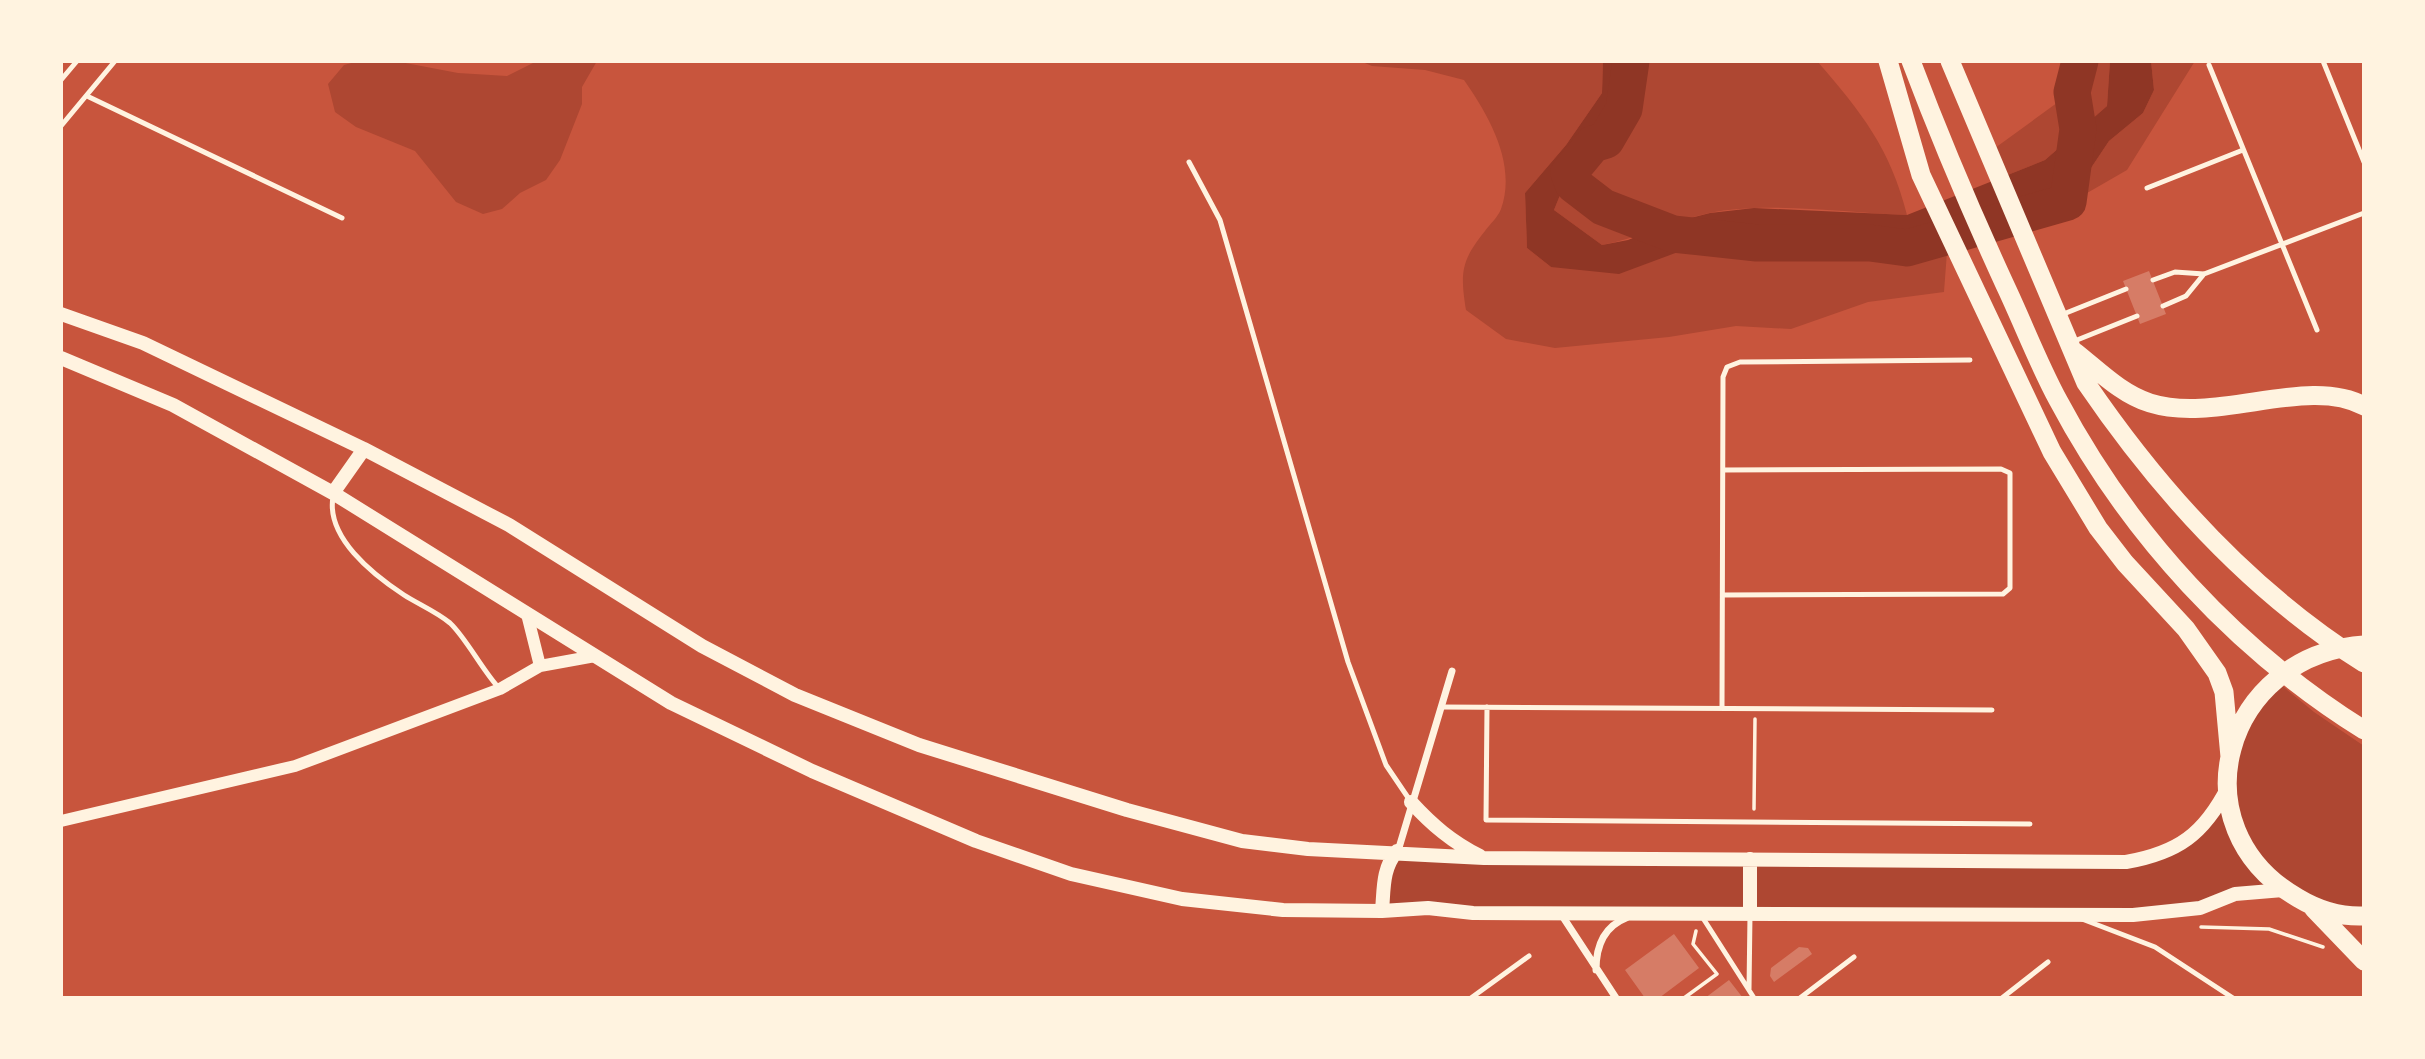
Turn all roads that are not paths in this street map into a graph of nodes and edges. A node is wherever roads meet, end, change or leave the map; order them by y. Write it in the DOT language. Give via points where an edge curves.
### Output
graph roads {
  1 [pos="77,61"];
  2 [pos="116,61"];
  3 [pos="1888,61"];
  4 [pos="1911,61"];
  5 [pos="1950,61"];
  6 [pos="2323,61"];
  7 [pos="2209,65"];
  8 [pos="61,80"];
  9 [pos="89,97"];
  10 [pos="61,126"];
  11 [pos="2243,150"];
  12 [pos="1189,162"];
  13 [pos="2364,162"];
  14 [pos="2147,188"];
  15 [pos="2364,213"];
  16 [pos="342,218"];
  17 [pos="2283,246"];
  18 [pos="2204,274"];
  19 [pos="2153,280"];
  20 [pos="2126,289"];
  21 [pos="2163,306"];
  22 [pos="61,314"];
  23 [pos="2137,316"];
  24 [pos="2058,317"];
  25 [pos="2317,330"];
  26 [pos="2070,346"];
  27 [pos="61,358"];
  28 [pos="1970,360"];
  29 [pos="2364,406"];
  30 [pos="364,449"];
  31 [pos="1723,470"];
  32 [pos="333,493"];
  33 [pos="1723,595"];
  34 [pos="527,614"];
  35 [pos="2364,645"];
  36 [pos="595,656"];
  37 [pos="2364,663"];
  38 [pos="540,666"];
  39 [pos="1452,671"];
  40 [pos="500,689"];
  41 [pos="1441,706"];
  42 [pos="1487,707"];
  43 [pos="1722,708"];
  44 [pos="1992,710"];
  45 [pos="2364,730"];
  46 [pos="2230,757"];
  47 [pos="2228,787"];
  48 [pos="1411,802"];
  49 [pos="61,821"];
  50 [pos="2030,824"];
  51 [pos="1397,851"];
  52 [pos="1484,858"];
  53 [pos="1750,859"];
  54 [pos="2283,890"];
  55 [pos="2311,906"];
  56 [pos="1382,911"];
  57 [pos="1561,914"];
  58 [pos="1636,914"];
  59 [pos="1700,914"];
  60 [pos="1750,914"];
  61 [pos="2076,916"];
  62 [pos="2364,916"];
  63 [pos="1529,957"];
  64 [pos="1854,957"];
  65 [pos="2364,961"];
  66 [pos="2048,962"];
  67 [pos="1595,970"];
  68 [pos="1749,989"];
  69 [pos="1471,998"];
  70 [pos="1616,998"];
  71 [pos="1754,998"];
  72 [pos="1800,998"];
  73 [pos="2002,998"];
  74 [pos="2234,998"];
  1 -- 8 [label="lane"];
  2 -- 9 [label="lane"];
  3 -- 46 [label="highway" via="1921,175 2052,452 2073,491 2125,564 2186,629 2217,673 2224,692"];
  4 -- 45 [label="highway" via="1949,163 2057,399 2117,495 2188,583 2244,639"];
  5 -- 24 [label="highway"];
  6 -- 13 [label="lane"];
  7 -- 11 [label="lane"];
  9 -- 10 [label="lane"];
  9 -- 16 [label="lane"];
  11 -- 14 [label="lane"];
  11 -- 17 [label="lane"];
  12 -- 48 [label="lane" via="1220,220 1348,662 1386,765"];
  15 -- 17 [label="lane"];
  17 -- 18 [label="lane"];
  17 -- 25 [label="lane"];
  18 -- 19 [label="lane" via="2175,272"];
  18 -- 21 [label="lane" via="2186,296"];
  20 -- 24 [label="lane"];
  22 -- 30 [label="main road" via="143,343"];
  23 -- 26 [label="lane"];
  24 -- 26 [label="highway"];
  26 -- 29 [label="highway" via="2121,388 2165,407 2222,408 2322,396"];
  26 -- 37 [label="highway" via="2086,383 2117,428 2186,513 2265,589"];
  27 -- 32 [label="main road" via="173,405"];
  28 -- 31 [label="lane" via="1740,362 1727,367 1723,377"];
  30 -- 32 [label="main road"];
  30 -- 51 [label="main road" via="509,525 702,646 795,695 919,745 1242,841 1308,849"];
  31 -- 33 [label="lane"];
  31 -- 33 [label="lane" via="2010,472 2010,588 2003,594"];
  32 -- 34 [label="main road"];
  32 -- 40 [label="lane" via="330,512 343,543 400,592 450,624"];
  33 -- 43 [label="lane"];
  34 -- 36 [label="main road"];
  34 -- 38 [label="street"];
  35 -- 46 [label="highway" via="2306,657 2274,679 2245,714"];
  36 -- 38 [label="street"];
  36 -- 56 [label="main road" via="671,703 812,771 976,841 1071,874 1182,899 1283,910"];
  38 -- 40 [label="street"];
  39 -- 41 [label="street"];
  40 -- 49 [label="street" via="295,766"];
  41 -- 42 [label="lane"];
  41 -- 48 [label="street"];
  42 -- 43 [label="lane"];
  42 -- 50 [label="lane" via="1486,820"];
  43 -- 44 [label="lane"];
  46 -- 47 [label="highway"];
  47 -- 53 [label="main road" via="2216,811 2177,847 2126,862"];
  47 -- 54 [label="highway" via="2240,837 2258,866"];
  48 -- 51 [label="street"];
  48 -- 52 [label="main road" via="1456,844"];
  51 -- 52 [label="main road"];
  51 -- 56 [label="main road" via="1384,873"];
  52 -- 53 [label="main road"];
  53 -- 60 [label="main road"];
  54 -- 55 [label="highway"];
  54 -- 61 [label="main road" via="2235,894 2200,908"];
  55 -- 62 [label="highway"];
  55 -- 65 [label="highway"];
  56 -- 57 [label="main road" via="1428,908"];
  57 -- 58 [label="main road"];
  57 -- 67 [label="street"];
  58 -- 59 [label="main road"];
  58 -- 67 [label="street" via="1604,934 1596,951"];
  59 -- 60 [label="main road"];
  59 -- 68 [label="lane"];
  60 -- 61 [label="main road"];
  60 -- 68 [label="lane"];
  61 -- 74 [label="lane" via="2155,947"];
  63 -- 69 [label="lane"];
  64 -- 72 [label="lane"];
  66 -- 73 [label="lane"];
  67 -- 70 [label="street"];
  68 -- 71 [label="lane"];
}
